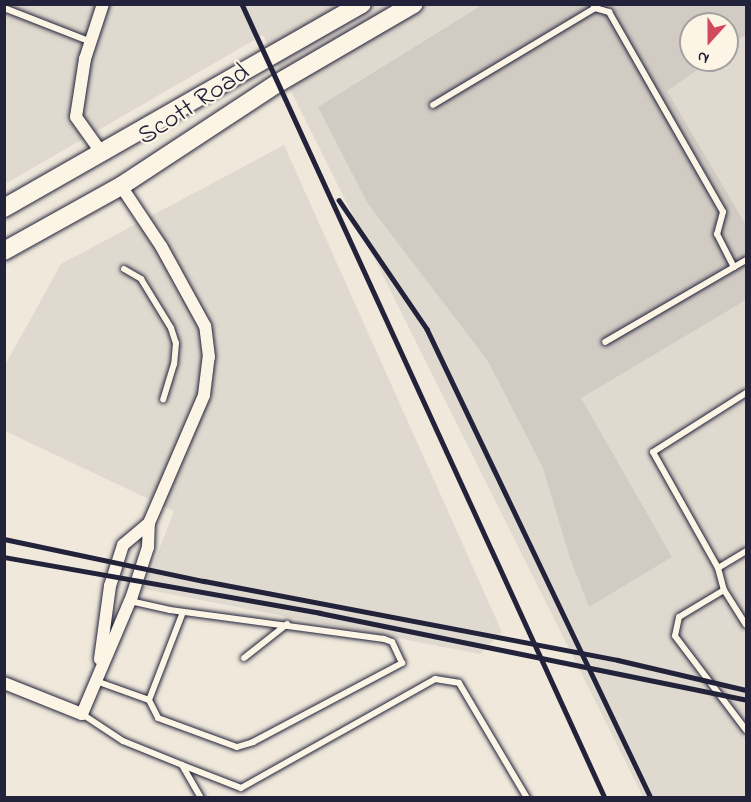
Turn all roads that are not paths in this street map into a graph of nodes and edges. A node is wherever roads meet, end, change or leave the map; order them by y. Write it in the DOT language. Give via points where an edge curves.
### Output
graph roads {
  1 [pos="104,4"];
  2 [pos="362,4"];
  3 [pos="414,4"];
  4 [pos="594,6"];
  5 [pos="4,8"];
  6 [pos="90,42"];
  7 [pos="433,105"];
  8 [pos="101,152"];
  9 [pos="121,186"];
  10 [pos="4,208"];
  11 [pos="4,251"];
  12 [pos="747,260"];
  13 [pos="734,267"];
  14 [pos="124,269"];
  15 [pos="605,342"];
  16 [pos="747,393"];
  17 [pos="163,399"];
  18 [pos="149,523"];
  19 [pos="747,551"];
  20 [pos="718,568"];
  21 [pos="724,590"];
  22 [pos="130,601"];
  23 [pos="183,612"];
  24 [pos="287,624"];
  25 [pos="747,625"];
  26 [pos="244,658"];
  27 [pos="97,678"];
  28 [pos="4,683"];
  29 [pos="149,700"];
  30 [pos="82,714"];
  31 [pos="747,730"];
  32 [pos="182,765"];
  33 [pos="201,798"];
  34 [pos="527,798"];
  1 -- 6 [label="street"];
  2 -- 8 [label="main road, Scott Road"];
  3 -- 9 [label="main road, Scott Road" via="278,83"];
  4 -- 7 [label="lane"];
  4 -- 13 [label="lane" via="609,12 723,212 717,234"];
  5 -- 6 [label="lane"];
  6 -- 8 [label="street" via="76,117"];
  8 -- 10 [label="main road, Scott Road"];
  9 -- 11 [label="main road, Scott Road"];
  9 -- 18 [label="street" via="189,294 209,341 204,395"];
  12 -- 13 [label="lane"];
  13 -- 15 [label="lane"];
  14 -- 17 [label="lane" via="141,279 171,328 176,344"];
  16 -- 20 [label="lane" via="653,452"];
  18 -- 22 [label="street" via="147,547"];
  18 -- 27 [label="street" via="123,545 110,586"];
  19 -- 20 [label="lane"];
  20 -- 21 [label="lane"];
  21 -- 25 [label="lane"];
  21 -- 31 [label="lane" via="679,617 675,636"];
  22 -- 23 [label="lane"];
  22 -- 27 [label="street"];
  23 -- 24 [label="lane"];
  23 -- 29 [label="lane"];
  24 -- 26 [label="lane"];
  24 -- 29 [label="lane" via="384,639 392,642 402,663 237,747 158,718"];
  27 -- 29 [label="lane"];
  27 -- 30 [label="street"];
  28 -- 30 [label="street"];
  30 -- 32 [label="lane" via="123,741"];
  32 -- 33 [label="lane"];
  32 -- 34 [label="lane" via="241,788 435,679 459,682"];
}
